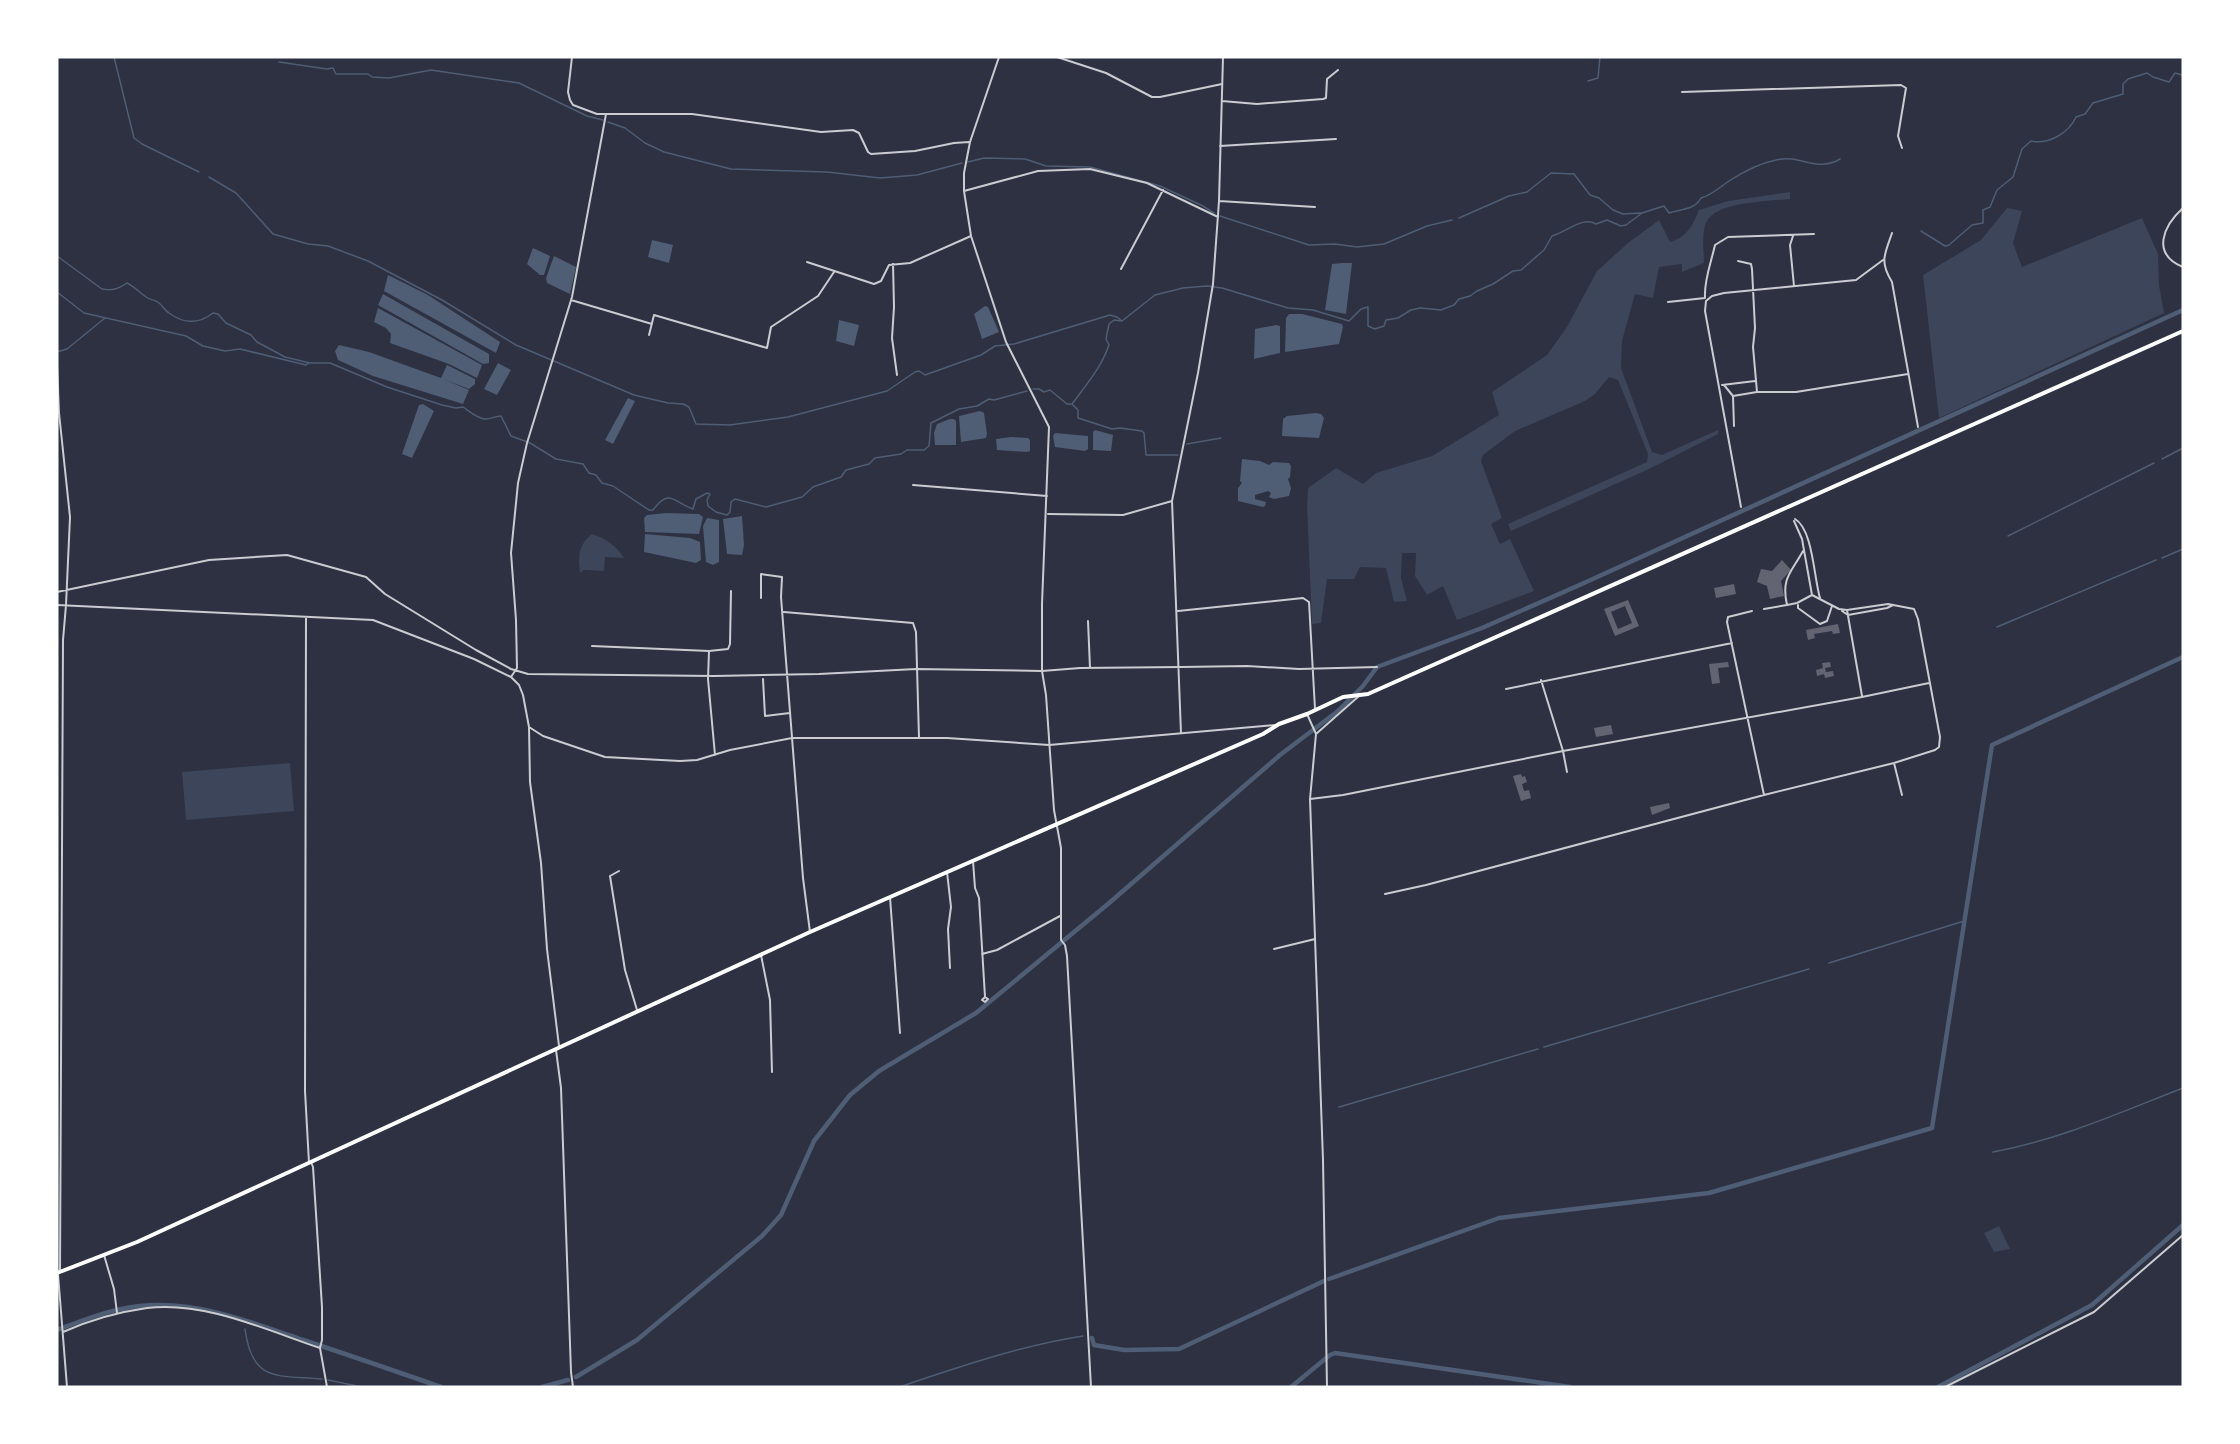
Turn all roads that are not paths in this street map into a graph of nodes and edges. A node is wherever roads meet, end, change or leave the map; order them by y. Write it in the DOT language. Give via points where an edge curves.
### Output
graph roads {
  1 [pos="572,57"];
  2 [pos="999,57"];
  3 [pos="1057,57"];
  4 [pos="1223,57"];
  5 [pos="1338,70"];
  6 [pos="1222,84"];
  7 [pos="1682,92"];
  8 [pos="1222,101"];
  9 [pos="606,114"];
  10 [pos="1336,139"];
  11 [pos="970,142"];
  12 [pos="1220,146"];
  13 [pos="1902,148"];
  14 [pos="964,190"];
  15 [pos="1163,190"];
  16 [pos="1219,201"];
  17 [pos="1315,207"];
  18 [pos="2183,208"];
  19 [pos="1218,217"];
  20 [pos="1892,233"];
  21 [pos="1814,234"];
  22 [pos="971,236"];
  23 [pos="1793,236"];
  24 [pos="1883,260"];
  25 [pos="1738,261"];
  26 [pos="807,262"];
  27 [pos="893,264"];
  28 [pos="2183,267"];
  29 [pos="1121,269"];
  30 [pos="834,272"];
  31 [pos="1794,286"];
  32 [pos="1754,290"];
  33 [pos="1705,299"];
  34 [pos="571,300"];
  35 [pos="1668,302"];
  36 [pos="652,324"];
  37 [pos="2183,331"];
  38 [pos="650,335"];
  39 [pos="57,365"];
  40 [pos="1908,374"];
  41 [pos="897,375"];
  42 [pos="1755,381"];
  43 [pos="1719,385"];
  44 [pos="1724,385"];
  45 [pos="1757,392"];
  46 [pos="1733,396"];
  47 [pos="1734,426"];
  48 [pos="1918,427"];
  49 [pos="913,485"];
  50 [pos="1047,496"];
  51 [pos="1172,501"];
  52 [pos="1741,507"];
  53 [pos="1047,514"];
  54 [pos="1803,551"];
  55 [pos="731,591"];
  56 [pos="57,592"];
  57 [pos="1812,595"];
  58 [pos="761,598"];
  59 [pos="1827,602"];
  60 [pos="1797,603"];
  61 [pos="66,605"];
  62 [pos="1787,605"];
  63 [pos="1893,605"];
  64 [pos="57,606"];
  65 [pos="1832,606"];
  66 [pos="1764,609"];
  67 [pos="1839,609"];
  68 [pos="1847,610"];
  69 [pos="1178,611"];
  70 [pos="1752,611"];
  71 [pos="782,612"];
  72 [pos="1848,615"];
  73 [pos="306,617"];
  74 [pos="1088,621"];
  75 [pos="1732,644"];
  76 [pos="592,646"];
  77 [pos="709,651"];
  78 [pos="1377,667"];
  79 [pos="1090,668"];
  80 [pos="916,669"];
  81 [pos="1042,669"];
  82 [pos="511,677"];
  83 [pos="763,679"];
  84 [pos="1541,680"];
  85 [pos="1929,683"];
  86 [pos="1506,689"];
  87 [pos="1358,696"];
  88 [pos="1862,698"];
  89 [pos="1315,711"];
  90 [pos="790,713"];
  91 [pos="1307,714"];
  92 [pos="1747,718"];
  93 [pos="1279,724"];
  94 [pos="529,727"];
  95 [pos="1181,732"];
  96 [pos="1316,732"];
  97 [pos="792,738"];
  98 [pos="919,738"];
  99 [pos="1049,746"];
  100 [pos="1563,751"];
  101 [pos="714,755"];
  102 [pos="1894,763"];
  103 [pos="1567,772"];
  104 [pos="1764,795"];
  105 [pos="1902,795"];
  106 [pos="1310,799"];
  107 [pos="1057,824"];
  108 [pos="973,861"];
  109 [pos="619,871"];
  110 [pos="946,872"];
  111 [pos="1385,894"];
  112 [pos="890,897"];
  113 [pos="1061,916"];
  114 [pos="810,932"];
  115 [pos="1315,939"];
  116 [pos="1274,949"];
  117 [pos="982,954"];
  118 [pos="761,955"];
  119 [pos="950,968"];
  120 [pos="985,997"];
  121 [pos="637,1010"];
  122 [pos="900,1033"];
  123 [pos="558,1049"];
  124 [pos="772,1072"];
  125 [pos="59,1085"];
  126 [pos="310,1162"];
  127 [pos="2183,1235"];
  128 [pos="104,1255"];
  129 [pos="58,1273"];
  130 [pos="117,1311"];
  131 [pos="63,1332"];
  132 [pos="320,1348"];
  133 [pos="67,1387"];
  134 [pos="327,1387"];
  135 [pos="573,1387"];
  136 [pos="1091,1387"];
  137 [pos="1327,1387"];
  138 [pos="1945,1387"];
  1 -- 9 [label="street" via="570,100 573,105"];
  2 -- 11 [label="street"];
  3 -- 6 [label="street" via="1106,73 1152,97"];
  4 -- 6 [label="street"];
  5 -- 8 [label="street" via="1327,79 1323,99 1257,104"];
  6 -- 8 [label="street"];
  7 -- 13 [label="street" via="1900,85 1906,88 1898,136"];
  8 -- 12 [label="street"];
  9 -- 11 [label="street" via="692,114 821,132 853,130 871,154"];
  9 -- 34 [label="street"];
  10 -- 12 [label="street"];
  11 -- 14 [label="street"];
  12 -- 16 [label="street"];
  14 -- 15 [label="street" via="1020,174 1082,168"];
  14 -- 22 [label="street"];
  15 -- 19 [label="street"];
  15 -- 29 [label="street"];
  16 -- 17 [label="street"];
  16 -- 19 [label="street"];
  18 -- 28 [label="street" via="2167,227 2163,247 2165,254"];
  19 -- 51 [label="street" via="1213,284"];
  20 -- 24 [label="street"];
  21 -- 23 [label="street"];
  22 -- 27 [label="street" via="910,263"];
  22 -- 50 [label="street" via="1006,342 1049,427"];
  23 -- 31 [label="street" via="1790,245"];
  23 -- 33 [label="street" via="1728,237 1718,242 1704,283"];
  24 -- 31 [label="street" via="1856,280"];
  24 -- 40 [label="street" via="1892,282"];
  25 -- 32 [label="street" via="1751,264"];
  26 -- 30 [label="street"];
  27 -- 30 [label="street" via="881,281 874,284"];
  27 -- 41 [label="street" via="892,338"];
  30 -- 36 [label="street" via="818,296 771,327 767,348 654,315"];
  31 -- 32 [label="street"];
  32 -- 33 [label="street"];
  32 -- 42 [label="street"];
  33 -- 35 [label="street"];
  33 -- 43 [label="street"];
  34 -- 36 [label="street"];
  34 -- 82 [label="street" via="518,483 511,553 516,670"];
  36 -- 38 [label="street"];
  37 -- 87 [label="main road" via="1550,615"];
  39 -- 61 [label="street" via="70,517"];
  40 -- 45 [label="street" via="1796,392"];
  40 -- 48 [label="street"];
  42 -- 44 [label="street"];
  42 -- 45 [label="street"];
  43 -- 44 [label="street"];
  43 -- 52 [label="street"];
  44 -- 46 [label="street"];
  45 -- 46 [label="street"];
  46 -- 47 [label="street"];
  49 -- 50 [label="street"];
  50 -- 53 [label="street"];
  51 -- 53 [label="street" via="1123,515"];
  51 -- 69 [label="street"];
  53 -- 81 [label="street"];
  54 -- 57 [label="street"];
  54 -- 59 [label="street" via="1795,520 1806,534 1819,593"];
  54 -- 62 [label="street" via="1784,586"];
  55 -- 77 [label="street" via="730,644 728,649"];
  56 -- 80 [label="street" via="209,560 287,555 366,577 385,594 476,650 528,674 714,676"];
  57 -- 59 [label="street"];
  57 -- 60 [label="street"];
  58 -- 71 [label="street" via="761,574 782,577"];
  59 -- 65 [label="street"];
  60 -- 62 [label="street"];
  60 -- 65 [label="street" via="1798,608 1820,624 1827,621"];
  61 -- 64 [label="street"];
  61 -- 73 [label="street"];
  61 -- 125 [label="street"];
  62 -- 66 [label="street"];
  63 -- 68 [label="street"];
  63 -- 72 [label="street"];
  63 -- 85 [label="street" via="1914,609"];
  65 -- 67 [label="street"];
  67 -- 68 [label="street"];
  67 -- 72 [label="street"];
  68 -- 72 [label="street"];
  69 -- 89 [label="street" via="1307,600"];
  69 -- 95 [label="street"];
  70 -- 75 [label="street" via="1728,617"];
  71 -- 80 [label="street" via="913,622"];
  71 -- 90 [label="street"];
  72 -- 88 [label="street"];
  73 -- 82 [label="street" via="373,620"];
  73 -- 126 [label="street" via="305,1091"];
  74 -- 79 [label="street"];
  75 -- 84 [label="street"];
  75 -- 92 [label="street"];
  76 -- 77 [label="street"];
  77 -- 101 [label="street"];
  78 -- 79 [label="street"];
  79 -- 81 [label="street"];
  80 -- 81 [label="street"];
  80 -- 98 [label="street"];
  81 -- 99 [label="street"];
  82 -- 94 [label="street" via="523,695"];
  83 -- 90 [label="street" via="765,716"];
  84 -- 86 [label="street"];
  84 -- 100 [label="street"];
  85 -- 88 [label="street"];
  85 -- 102 [label="street" via="1939,747"];
  87 -- 89 [label="main road" via="1343,697"];
  87 -- 96 [label="street"];
  88 -- 92 [label="street"];
  89 -- 91 [label="main road"];
  90 -- 97 [label="street"];
  91 -- 93 [label="main road"];
  91 -- 96 [label="street"];
  92 -- 100 [label="street"];
  92 -- 104 [label="street"];
  93 -- 95 [label="street"];
  93 -- 107 [label="main road"];
  94 -- 101 [label="street" via="543,736 605,757 680,761"];
  94 -- 123 [label="street" via="530,782"];
  95 -- 99 [label="street"];
  96 -- 106 [label="street"];
  97 -- 98 [label="street"];
  97 -- 101 [label="street"];
  97 -- 114 [label="street"];
  98 -- 99 [label="street"];
  99 -- 107 [label="street"];
  100 -- 103 [label="street"];
  100 -- 106 [label="street"];
  102 -- 104 [label="street"];
  102 -- 105 [label="street"];
  104 -- 111 [label="street"];
  106 -- 115 [label="street"];
  107 -- 108 [label="main road"];
  107 -- 113 [label="street"];
  108 -- 110 [label="main road"];
  108 -- 117 [label="street"];
  109 -- 121 [label="street" via="610,876 625,970"];
  110 -- 112 [label="main road"];
  110 -- 119 [label="street" via="951,907"];
  112 -- 114 [label="main road"];
  112 -- 122 [label="street"];
  113 -- 117 [label="street"];
  113 -- 136 [label="street"];
  114 -- 118 [label="main road"];
  115 -- 116 [label="street"];
  115 -- 137 [label="street"];
  117 -- 120 [label="street"];
  118 -- 121 [label="main road"];
  118 -- 124 [label="street" via="770,1000"];
  121 -- 123 [label="main road"];
  123 -- 126 [label="main road"];
  123 -- 135 [label="street"];
  125 -- 129 [label="street"];
  126 -- 128 [label="main road"];
  126 -- 132 [label="street" via="321,1295"];
  127 -- 138 [label="street" via="2094,1312"];
  128 -- 129 [label="main road"];
  128 -- 130 [label="street"];
  129 -- 131 [label="street"];
  130 -- 131 [label="street"];
  130 -- 132 [label="street" via="190,1310 237,1320"];
  131 -- 133 [label="street"];
  132 -- 134 [label="street"];
}
